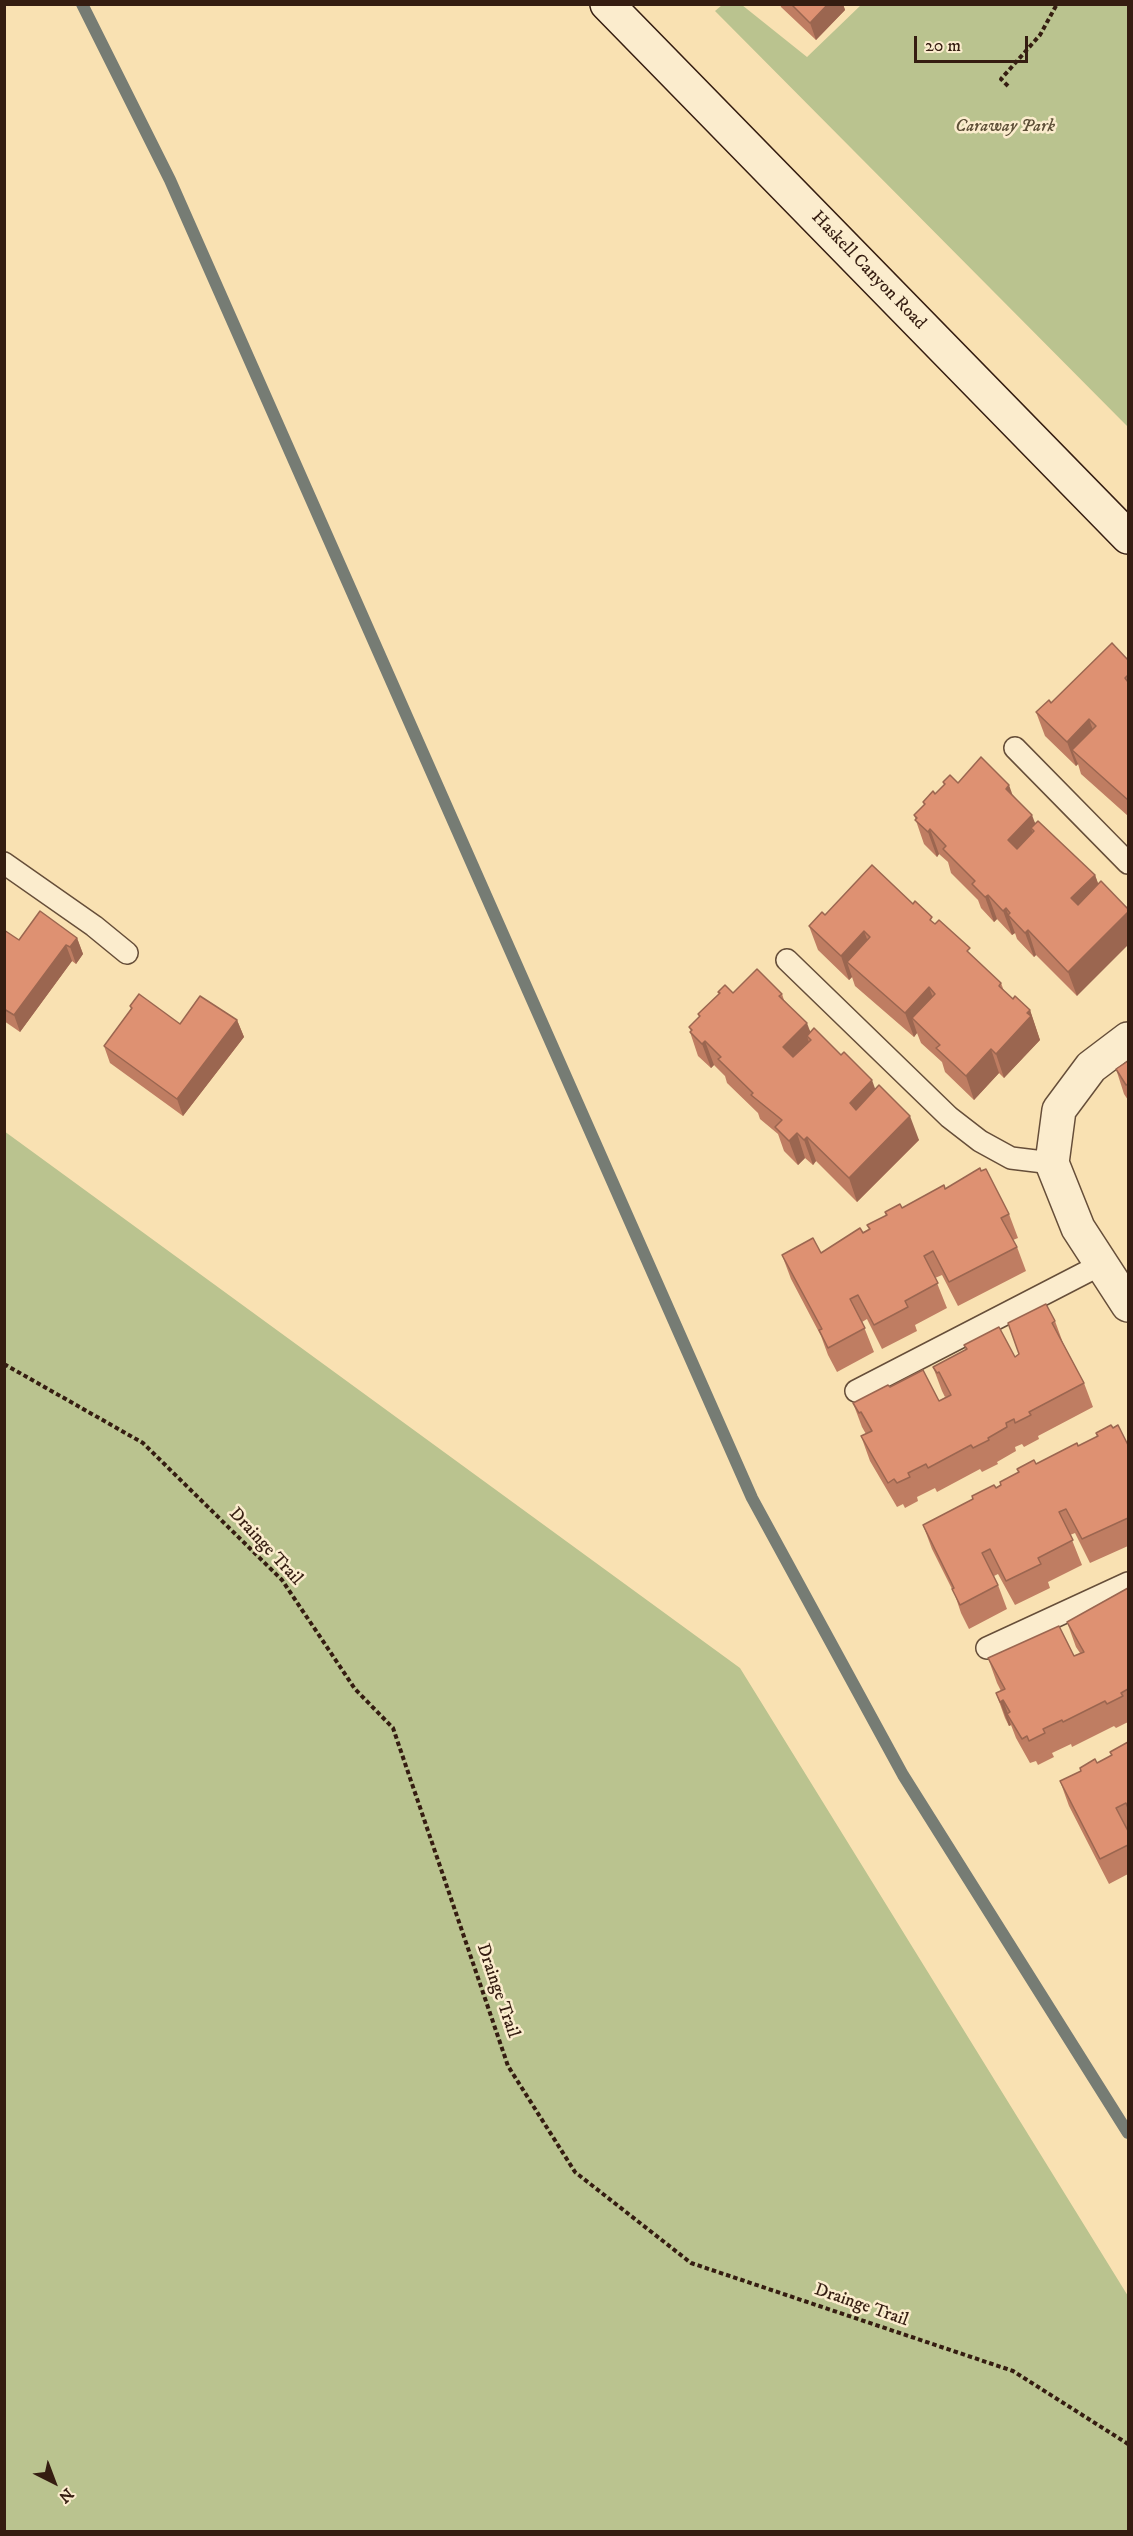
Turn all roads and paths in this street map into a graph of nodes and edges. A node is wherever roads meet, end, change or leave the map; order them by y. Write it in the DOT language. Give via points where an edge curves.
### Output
graph roads {
  1 [pos="607,4"];
  2 [pos="1057,4"];
  3 [pos="1008,86"];
  4 [pos="1128,537"];
  5 [pos="1015,748"];
  6 [pos="4,863"];
  7 [pos="1128,863"];
  8 [pos="127,953"];
  9 [pos="787,960"];
  10 [pos="1128,1039"];
  11 [pos="1052,1163"];
  12 [pos="1102,1264"];
  13 [pos="1128,1305"];
  14 [pos="4,1364"];
  15 [pos="856,1391"];
  16 [pos="1128,1583"];
  17 [pos="987,1648"];
  18 [pos="1128,2444"];
  1 -- 4 [label="main road, Haskell Canyon Road"];
  2 -- 3 [label="path" via="1040,35 1001,79"];
  5 -- 7 [label="lane"];
  6 -- 8 [label="lane"];
  9 -- 11 [label="lane" via="950,1117 980,1141 1011,1158"];
  10 -- 11 [label="main road" via="1091,1067 1059,1110"];
  11 -- 12 [label="main road" via="1078,1228"];
  12 -- 13 [label="main road"];
  12 -- 15 [label="lane"];
  14 -- 18 [label="path, Drainge Trail" via="143,1443 282,1581 355,1689 393,1728 508,2066 575,2172 691,2263 1013,2371"];
  16 -- 17 [label="lane"];
}
